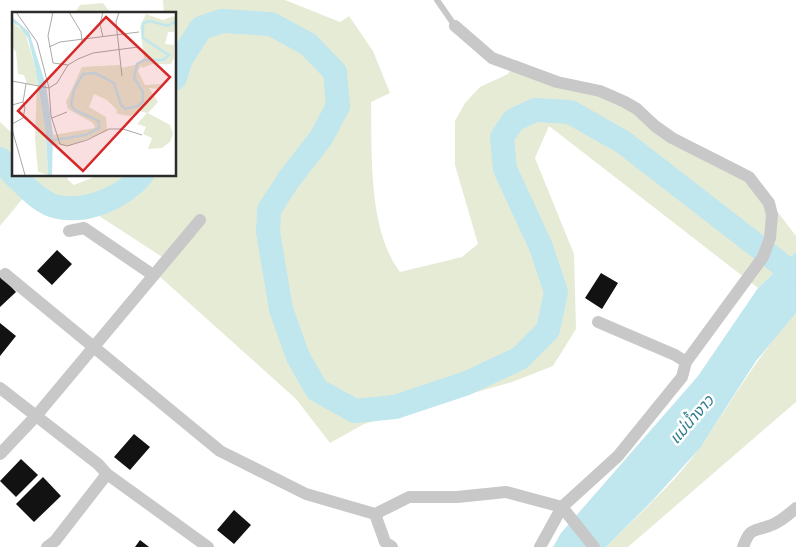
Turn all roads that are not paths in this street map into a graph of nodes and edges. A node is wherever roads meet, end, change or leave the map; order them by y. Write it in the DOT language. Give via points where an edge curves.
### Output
graph roads {
  1 [pos="437,0"];
  2 [pos="455,26"];
  3 [pos="200,220"];
  4 [pos="69,231"];
  5 [pos="5,274"];
  6 [pos="153,275"];
  7 [pos="598,322"];
  8 [pos="93,348"];
  9 [pos="686,362"];
  10 [pos="0,388"];
  11 [pos="36,416"];
  12 [pos="0,454"];
  13 [pos="107,474"];
  14 [pos="796,508"];
  15 [pos="566,511"];
  16 [pos="376,514"];
  17 [pos="48,547"];
  18 [pos="208,547"];
  19 [pos="392,547"];
  20 [pos="540,547"];
  21 [pos="594,547"];
  22 [pos="743,547"];
  1 -- 2 [label="lane"];
  2 -- 9 [label="street" via="492,58 557,82 600,91 638,109 672,138 749,177 769,203 772,215 770,238 763,257"];
  3 -- 6 [label="street"];
  4 -- 6 [label="street" via="84,228"];
  5 -- 8 [label="street"];
  6 -- 8 [label="street"];
  7 -- 9 [label="street"];
  8 -- 11 [label="street"];
  8 -- 16 [label="street" via="220,451 306,494"];
  9 -- 15 [label="street" via="682,377 618,456"];
  10 -- 11 [label="street"];
  11 -- 12 [label="street"];
  11 -- 13 [label="street"];
  13 -- 17 [label="street"];
  13 -- 18 [label="street"];
  14 -- 22 [label="street" via="769,526 754,528"];
  15 -- 16 [label="street" via="506,492 409,497"];
  15 -- 20 [label="street"];
  15 -- 21 [label="street"];
  16 -- 19 [label="street" via="385,542"];
}
